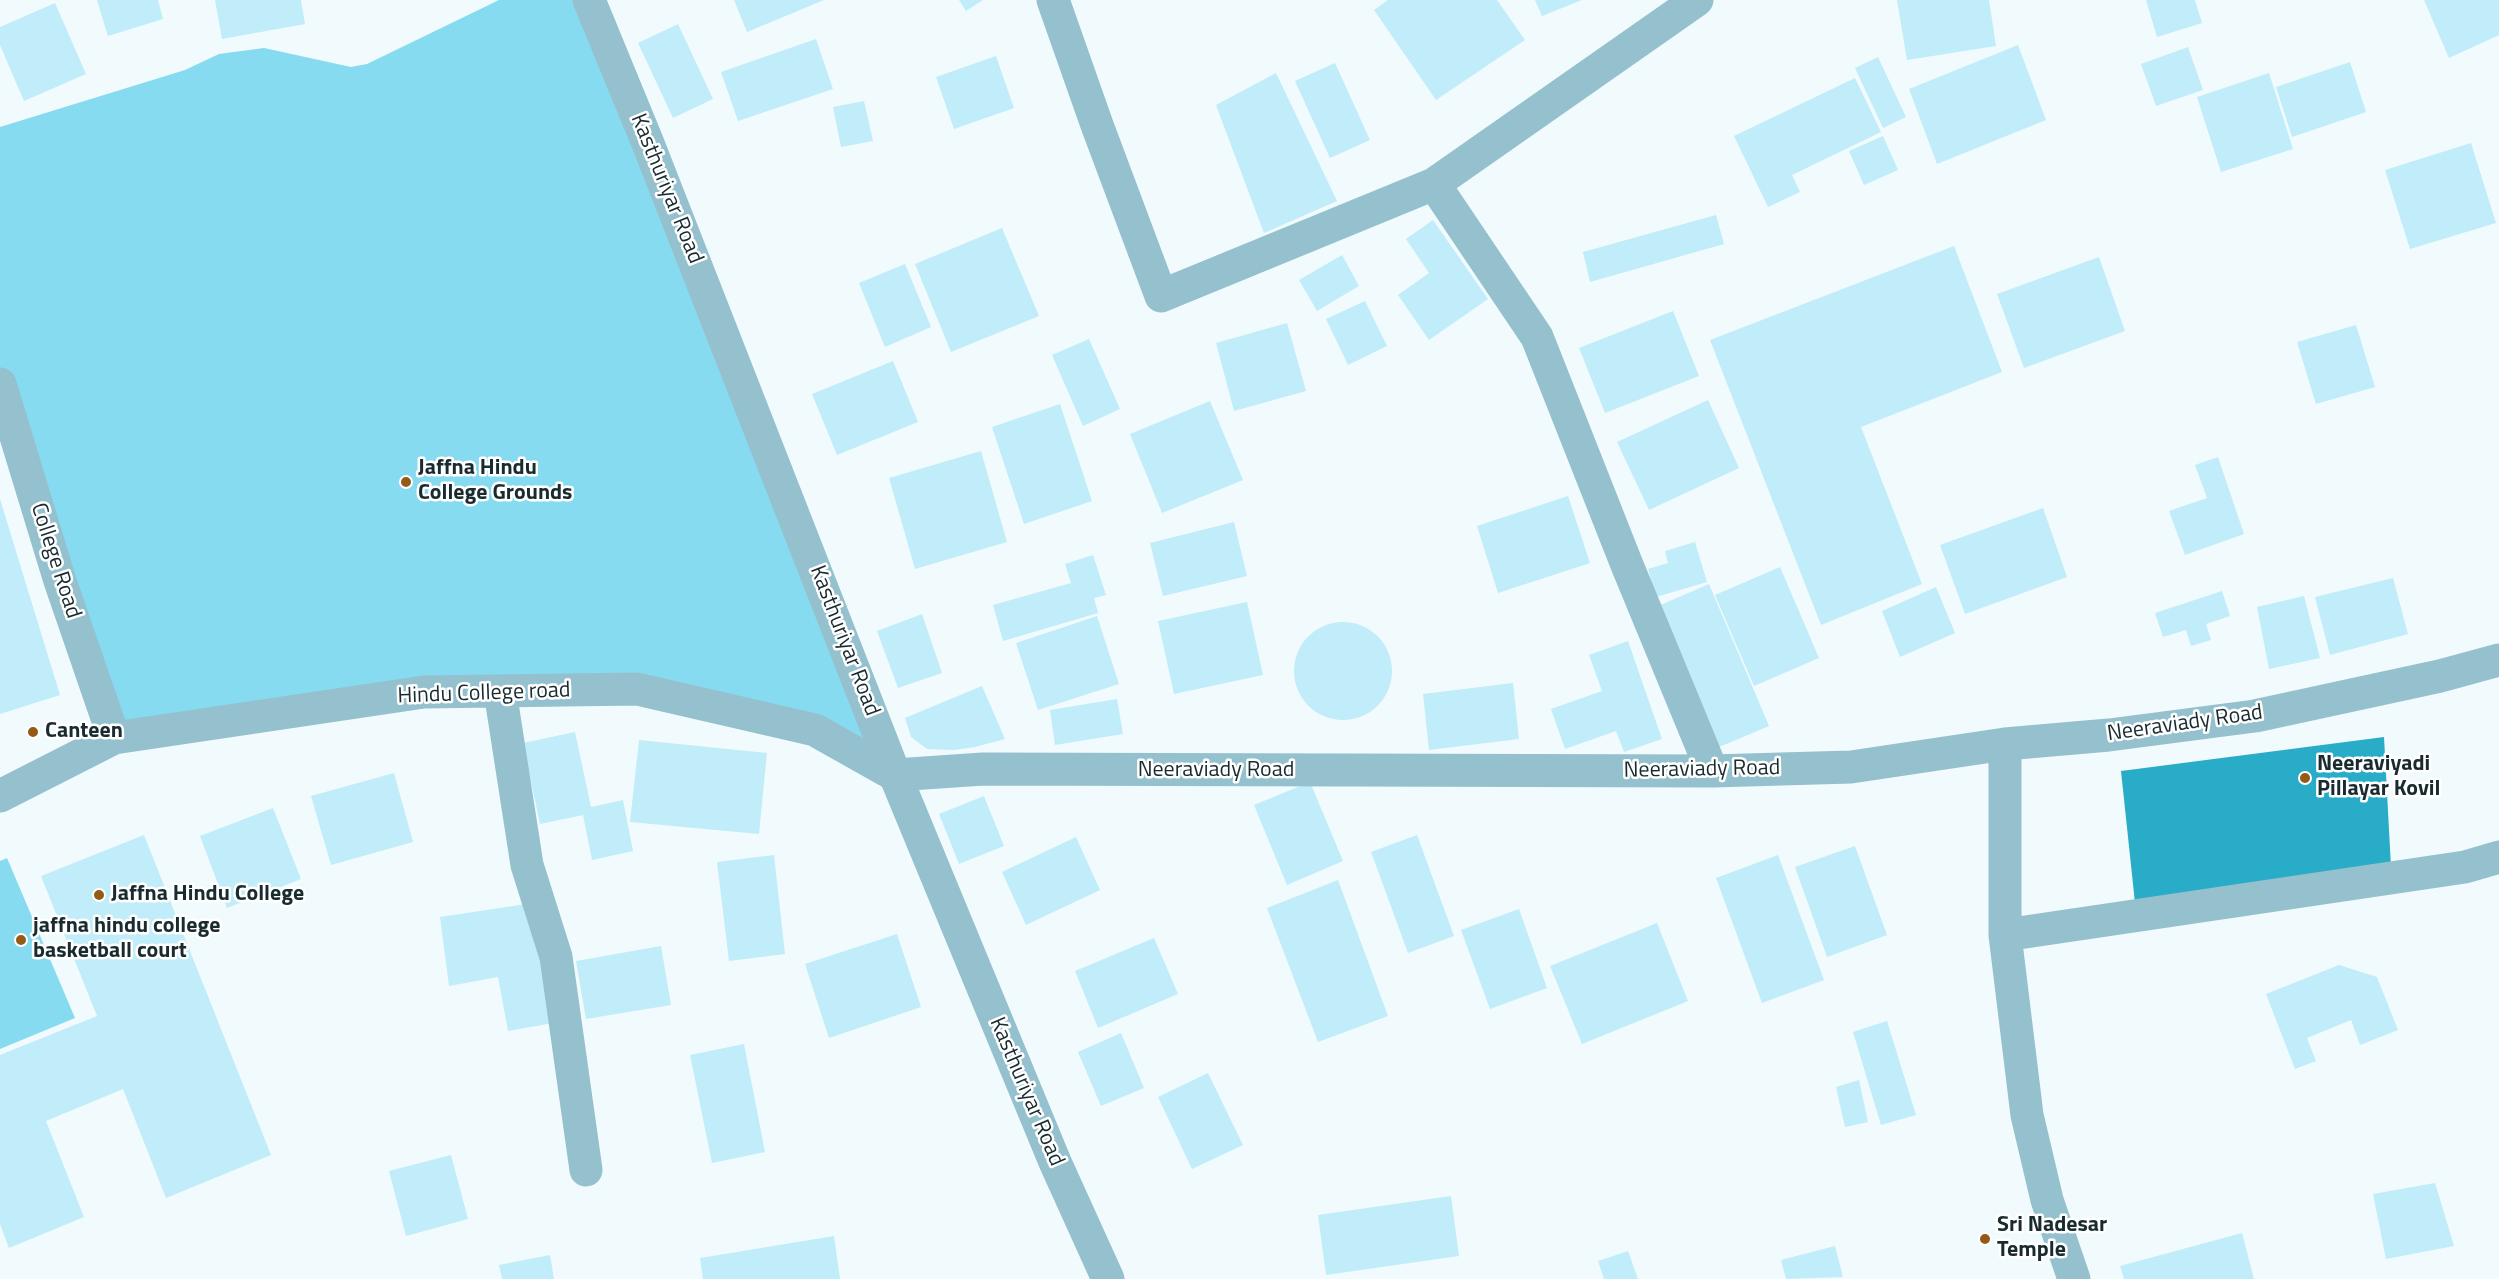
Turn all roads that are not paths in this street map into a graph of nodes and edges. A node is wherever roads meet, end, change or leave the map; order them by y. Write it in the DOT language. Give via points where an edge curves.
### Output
graph roads {
  1 [pos="589,0"];
  2 [pos="1053,0"];
  3 [pos="1697,0"];
  4 [pos="1434,184"];
  5 [pos="0,384"];
  6 [pos="2499,660"];
  7 [pos="500,691"];
  8 [pos="114,738"];
  9 [pos="2005,744"];
  10 [pos="1712,771"];
  11 [pos="895,776"];
  12 [pos="0,796"];
  13 [pos="2499,857"];
  14 [pos="2005,935"];
  15 [pos="586,1170"];
  16 [pos="1108,1279"];
  17 [pos="2074,1279"];
  1 -- 11 [label="street, Kasthuriyar Road"];
  2 -- 4 [label="street" via="1161,296"];
  3 -- 4 [label="street"];
  4 -- 10 [label="street" via="1537,337"];
  5 -- 8 [label="street, College Road" via="60,581"];
  6 -- 9 [label="street, Neeraviady Road" via="2256,716"];
  7 -- 8 [label="street, Hindu College road" via="424,692"];
  7 -- 11 [label="street, Hindu College road" via="637,689 815,730"];
  7 -- 15 [label="street" via="527,865 556,957"];
  8 -- 12 [label="street, Hindu College road"];
  9 -- 10 [label="street, Neeraviady Road" via="1851,767"];
  9 -- 14 [label="street"];
  10 -- 11 [label="street, Neeraviady Road" via="983,769"];
  11 -- 16 [label="street, Kasthuriyar Road" via="1055,1162"];
  13 -- 14 [label="street" via="2454,868"];
  14 -- 17 [label="street" via="2027,1115 2047,1200"];
}
